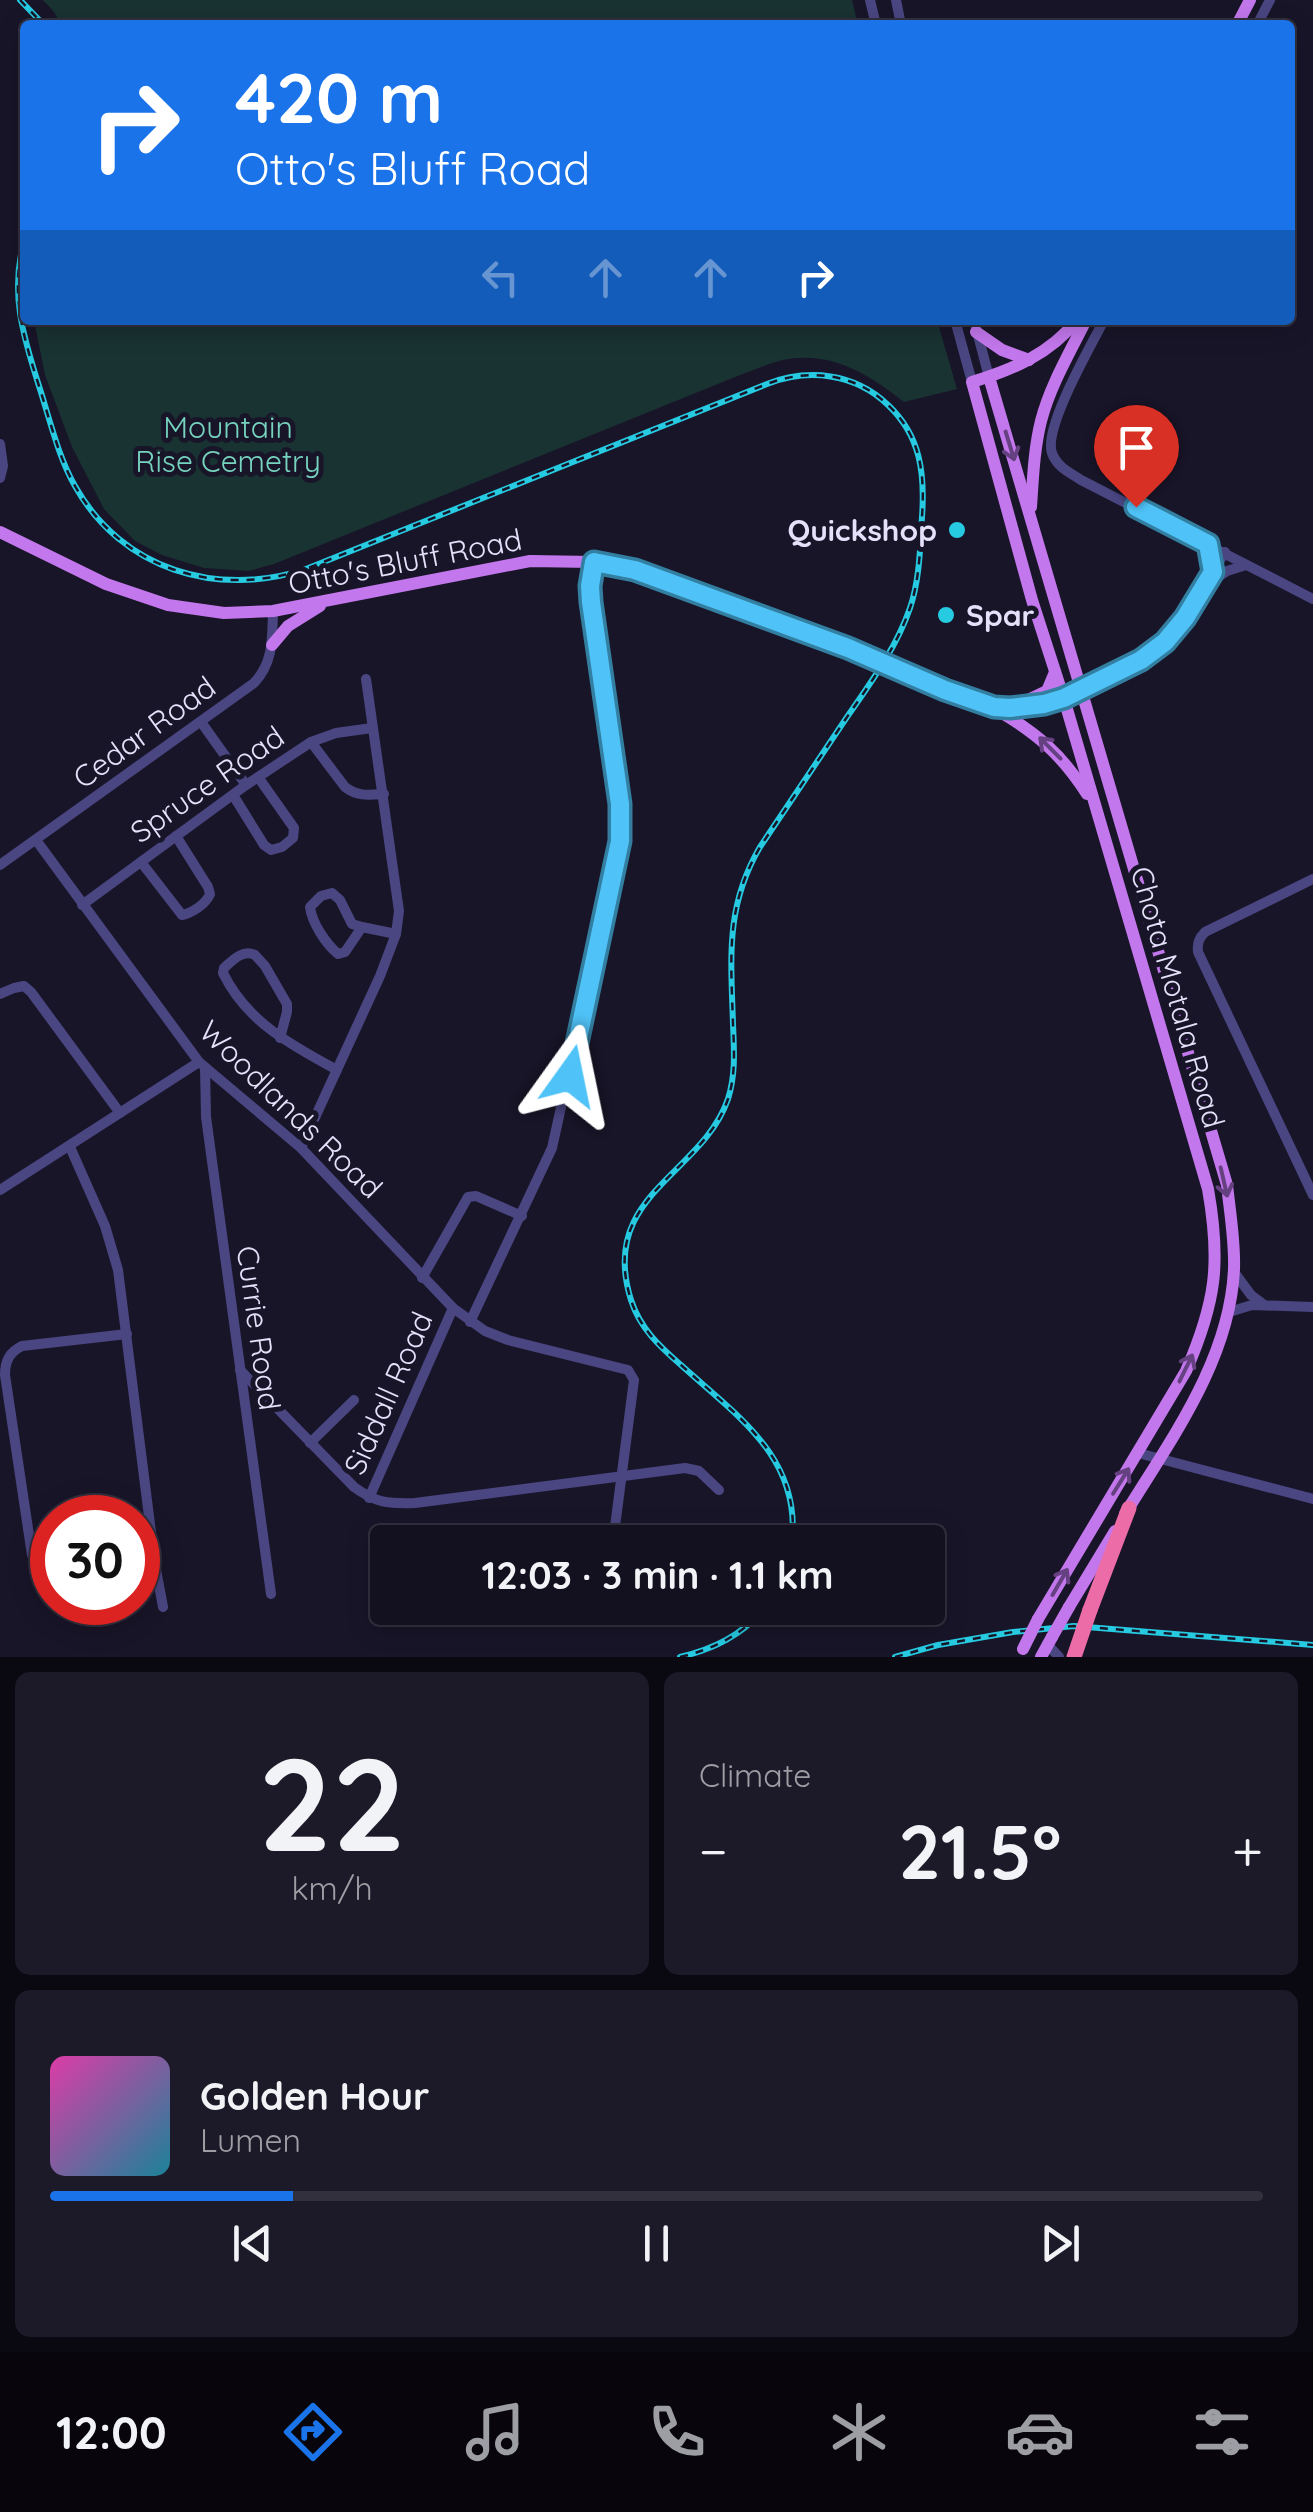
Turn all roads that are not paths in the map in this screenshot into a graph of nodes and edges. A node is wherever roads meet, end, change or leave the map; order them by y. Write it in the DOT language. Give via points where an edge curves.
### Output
graph roads {
  1 [pos="957,325"];
  2 [pos="1072,325"];
  3 [pos="1084,325"];
  4 [pos="1102,325"];
  5 [pos="975,326"];
  6 [pos="1029,360"];
  7 [pos="989,377"];
  8 [pos="972,382"];
  9 [pos="0,444"];
  10 [pos="0,478"];
  11 [pos="1030,515"];
  12 [pos="0,532"];
  13 [pos="1208,544"];
  14 [pos="1225,552"];
  15 [pos="594,562"];
  16 [pos="1246,564"];
  17 [pos="1213,572"];
  18 [pos="1204,587"];
  19 [pos="1313,600"];
  20 [pos="331,601"];
  21 [pos="272,611"];
  22 [pos="272,645"];
  23 [pos="1055,672"];
  24 [pos="366,679"];
  25 [pos="1081,691"];
  26 [pos="1064,698"];
  27 [pos="990,706"];
  28 [pos="201,722"];
  29 [pos="372,728"];
  30 [pos="311,742"];
  31 [pos="258,777"];
  32 [pos="246,785"];
  33 [pos="384,794"];
  34 [pos="233,795"];
  35 [pos="1096,808"];
  36 [pos="176,836"];
  37 [pos="36,840"];
  38 [pos="141,862"];
  39 [pos="0,865"];
  40 [pos="1313,880"];
  41 [pos="82,905"];
  42 [pos="362,927"];
  43 [pos="396,934"];
  44 [pos="0,994"];
  45 [pos="280,1038"];
  46 [pos="202,1065"];
  47 [pos="337,1070"];
  48 [pos="120,1113"];
  49 [pos="70,1146"];
  50 [pos="301,1148"];
  51 [pos="0,1190"];
  52 [pos="1313,1196"];
  53 [pos="522,1216"];
  54 [pos="1234,1272"];
  55 [pos="422,1278"];
  56 [pos="1264,1305"];
  57 [pos="453,1308"];
  58 [pos="1313,1308"];
  59 [pos="1228,1312"];
  60 [pos="470,1322"];
  61 [pos="127,1334"];
  62 [pos="240,1370"];
  63 [pos="3,1375"];
  64 [pos="354,1400"];
  65 [pos="310,1442"];
  66 [pos="1138,1453"];
  67 [pos="1158,1460"];
  68 [pos="621,1476"];
  69 [pos="718,1490"];
  70 [pos="147,1495"];
  71 [pos="369,1498"];
  72 [pos="1313,1499"];
  73 [pos="1129,1508"];
  74 [pos="615,1525"];
  75 [pos="30,1543"];
  76 [pos="160,1591"];
  77 [pos="272,1594"];
  78 [pos="163,1607"];
  79 [pos="1047,1646"];
  80 [pos="1021,1653"];
  81 [pos="1060,1657"];
  82 [pos="1074,1657"];
  1 -- 8 [label="street, Chota Motala Road"];
  2 -- 6 [label="main road"];
  3 -- 11 [label="main road" via="1042,418"];
  4 -- 13 [label="street" via="1050,435 1058,465"];
  5 -- 6 [label="main road" via="1002,350"];
  5 -- 7 [label="street, Chota Motala Road"];
  6 -- 7 [label="main road"];
  7 -- 8 [label="main road"];
  7 -- 11 [label="main road, Chota Motala Road, one-way"];
  8 -- 23 [label="main road, Chota Motala Road"];
  9 -- 10 [label="street"];
  11 -- 25 [label="main road, Chota Motala Road"];
  12 -- 21 [label="main road, Otto's Bluff Road" via="106,584 168,605 224,614"];
  13 -- 14 [label="street"];
  13 -- 17 [label="street"];
  14 -- 16 [label="street"];
  14 -- 17 [label="street, Otto's Bluff Road"];
  15 -- 20 [label="main road, Otto's Bluff Road" via="511,564"];
  15 -- 27 [label="main road, Otto's Bluff Road" via="635,570"];
  15 -- 53 [label="street" via="591,602 620,841 552,1148"];
  16 -- 18 [label="street"];
  16 -- 19 [label="street"];
  17 -- 18 [label="street, Otto's Bluff Road"];
  18 -- 25 [label="street, Otto's Bluff Road" via="1165,642"];
  20 -- 21 [label="main road, Otto's Bluff Road"];
  20 -- 22 [label="main road" via="298,618"];
  21 -- 22 [label="street"];
  22 -- 28 [label="street, Cedar Road" via="262,674"];
  23 -- 26 [label="main road, Chota Motala Road"];
  23 -- 27 [label="main road" via="1038,698"];
  24 -- 29 [label="street"];
  25 -- 26 [label="main road, Otto's Bluff Road"];
  25 -- 54 [label="main road, Chota Motala Road, one-way" via="1226,1185"];
  26 -- 27 [label="main road, Otto's Bluff Road"];
  26 -- 35 [label="main road, Chota Motala Road"];
  35 -- 27 [label="main road, one-way" via="1044,741"];
  28 -- 32 [label="street"];
  28 -- 37 [label="street, Cedar Road"];
  29 -- 30 [label="street, Spruce Road"];
  29 -- 33 [label="street"];
  30 -- 31 [label="street, Spruce Road"];
  30 -- 33 [label="street" via="352,793"];
  31 -- 32 [label="street, Spruce Road"];
  31 -- 34 [label="street" via="294,828 282,847 264,846"];
  32 -- 34 [label="street, Spruce Road"];
  33 -- 43 [label="street" via="399,910"];
  34 -- 36 [label="street, Spruce Road"];
  66 -- 35 [label="main road, Chota Motala Road, one-way" via="1202,1334 1216,1232"];
  36 -- 38 [label="street, Spruce Road"];
  36 -- 38 [label="street" via="208,887 206,901 182,915"];
  37 -- 39 [label="street, Cedar Road"];
  37 -- 41 [label="street, Woodlands Road"];
  38 -- 41 [label="street, Spruce Road"];
  40 -- 52 [label="street" via="1205,932 1197,945"];
  41 -- 46 [label="street, Woodlands Road"];
  42 -- 42 [label="street" via="352,924 332,893 310,907 334,953 346,952"];
  42 -- 43 [label="street"];
  43 -- 47 [label="street"];
  44 -- 48 [label="street" via="24,986 31,992"];
  45 -- 45 [label="street" via="287,1004 265,966 244,953 223,974 252,1015"];
  45 -- 47 [label="street"];
  46 -- 48 [label="street"];
  46 -- 50 [label="street, Woodlands Road"];
  46 -- 62 [label="street, Currie Road"];
  47 -- 50 [label="street"];
  48 -- 49 [label="street"];
  49 -- 51 [label="street"];
  49 -- 61 [label="street" via="113,1248"];
  50 -- 55 [label="street, Woodlands Road"];
  53 -- 55 [label="street" via="468,1197"];
  53 -- 60 [label="street"];
  54 -- 56 [label="street"];
  54 -- 59 [label="main road, Chota Motala Road"];
  55 -- 57 [label="street, Woodlands Road"];
  56 -- 58 [label="street"];
  56 -- 59 [label="street"];
  57 -- 60 [label="street, Woodlands Road"];
  57 -- 71 [label="street, Siddall Road"];
  59 -- 67 [label="main road, Chota Motala Road" via="1209,1370"];
  60 -- 68 [label="street, Woodlands Road" via="508,1340 628,1370 634,1380"];
  61 -- 63 [label="street" via="22,1346 8,1358"];
  61 -- 70 [label="street"];
  62 -- 65 [label="street"];
  62 -- 77 [label="street, Currie Road"];
  63 -- 75 [label="street"];
  64 -- 65 [label="street"];
  65 -- 71 [label="street"];
  66 -- 67 [label="street"];
  80 -- 66 [label="main road, Chota Motala Road, one-way, bridge"];
  67 -- 72 [label="street"];
  67 -- 73 [label="main road, Chota Motala Road"];
  68 -- 69 [label="street" via="685,1468 699,1471"];
  68 -- 71 [label="street" via="415,1504"];
  68 -- 74 [label="street"];
  73 -- 79 [label="main road, Chota Motala Road, bridge"];
  73 -- 82 [label="highway, bridge"];
  76 -- 78 [label="street"];
  79 -- 81 [label="street"];
}
